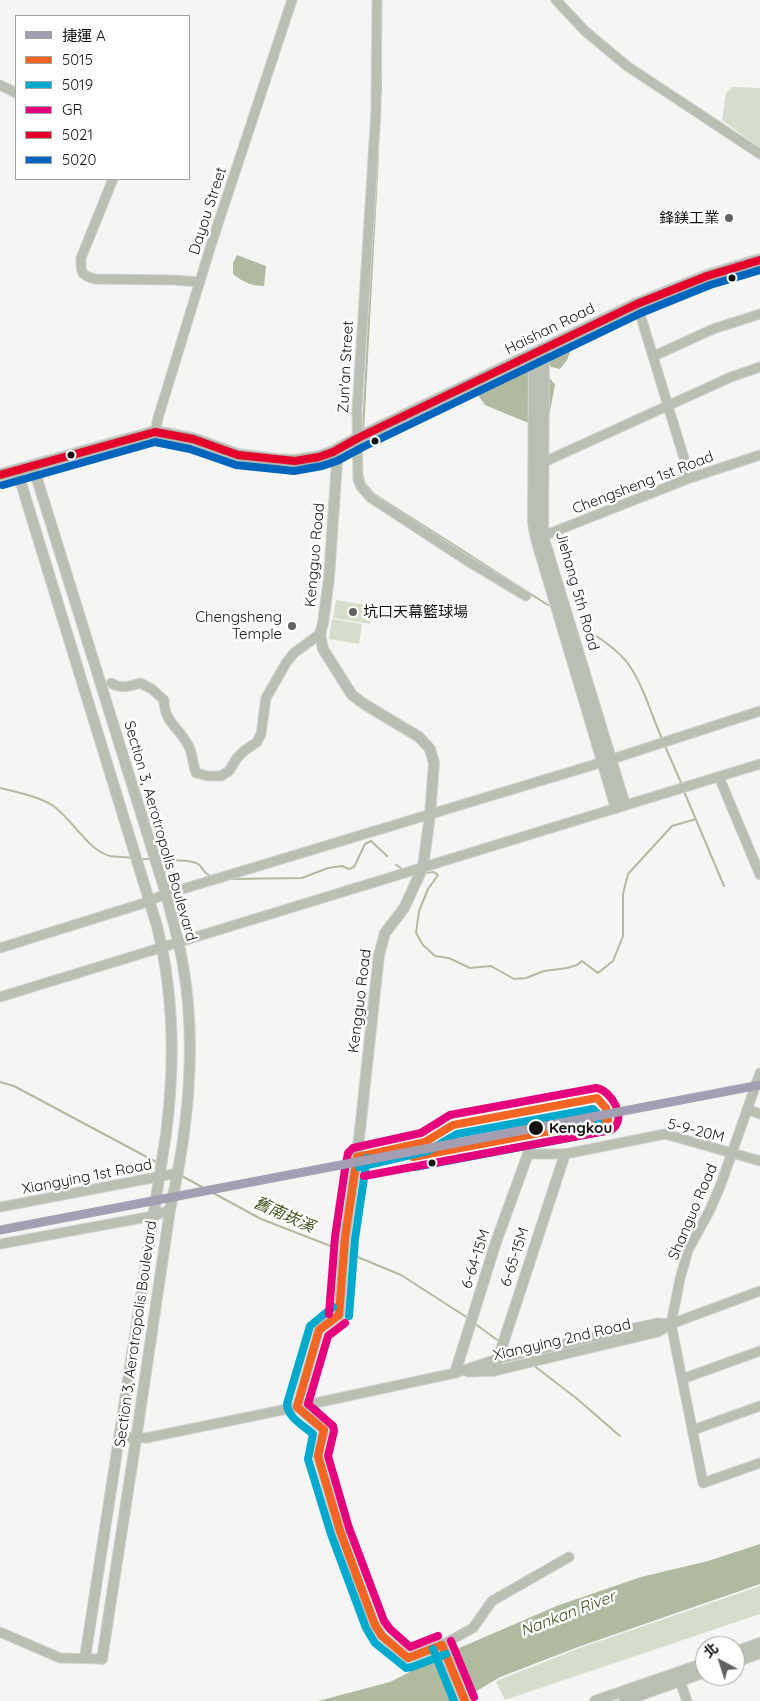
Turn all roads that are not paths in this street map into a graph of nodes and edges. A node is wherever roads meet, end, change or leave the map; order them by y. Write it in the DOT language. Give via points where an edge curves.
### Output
graph roads {
  1 [pos="292,0"];
  2 [pos="377,0"];
  3 [pos="556,0"];
  4 [pos="0,85"];
  5 [pos="15,92"];
  6 [pos="760,154"];
  7 [pos="113,180"];
  8 [pos="760,260"];
  9 [pos="200,282"];
  10 [pos="637,304"];
  11 [pos="760,314"];
  12 [pos="539,351"];
  13 [pos="654,356"];
  14 [pos="760,367"];
  15 [pos="669,406"];
  16 [pos="155,432"];
  17 [pos="358,438"];
  18 [pos="333,452"];
  19 [pos="760,455"];
  20 [pos="544,462"];
  21 [pos="33,466"];
  22 [pos="17,470"];
  23 [pos="0,475"];
  24 [pos="690,478"];
  25 [pos="539,537"];
  26 [pos="526,596"];
  27 [pos="320,634"];
  28 [pos="111,683"];
  29 [pos="760,712"];
  30 [pos="608,760"];
  31 [pos="760,764"];
  32 [pos="719,777"];
  33 [pos="620,807"];
  34 [pos="430,815"];
  35 [pos="423,867"];
  36 [pos="760,875"];
  37 [pos="166,894"];
  38 [pos="150,900"];
  39 [pos="178,943"];
  40 [pos="163,947"];
  41 [pos="0,948"];
  42 [pos="0,997"];
  43 [pos="760,1073"];
  44 [pos="748,1109"];
  45 [pos="760,1114"];
  46 [pos="528,1154"];
  47 [pos="565,1154"];
  48 [pos="732,1154"];
  49 [pos="760,1161"];
  50 [pos="178,1173"];
  51 [pos="160,1177"];
  52 [pos="0,1207"];
  53 [pos="170,1210"];
  54 [pos="154,1216"];
  55 [pos="0,1244"];
  56 [pos="760,1291"];
  57 [pos="339,1315"];
  58 [pos="671,1324"];
  59 [pos="760,1351"];
  60 [pos="497,1359"];
  61 [pos="494,1371"];
  62 [pos="456,1373"];
  63 [pos="682,1380"];
  64 [pos="760,1406"];
  65 [pos="297,1407"];
  66 [pos="693,1430"];
  67 [pos="119,1437"];
  68 [pos="136,1439"];
  69 [pos="760,1463"];
  70 [pos="569,1557"];
  71 [pos="0,1632"];
  72 [pos="760,1643"];
  73 [pos="444,1648"];
  74 [pos="745,1648"];
  75 [pos="760,1653"];
  76 [pos="85,1658"];
  77 [pos="745,1658"];
  78 [pos="102,1659"];
  79 [pos="695,1666"];
  80 [pos="695,1675"];
  81 [pos="680,1680"];
  82 [pos="465,1701"];
  83 [pos="595,1701"];
  84 [pos="624,1701"];
  85 [pos="687,1701"];
  1 -- 9 [label="street, Dayou Street"];
  2 -- 17 [label="street, Zun'an Street" via="376,111 357,410"];
  3 -- 6 [label="street" via="585,31 627,66"];
  4 -- 5 [label="street"];
  7 -- 9 [label="street" via="81,258 81,270 86,277"];
  8 -- 10 [label="main road, Haishan Road" via="707,276"];
  9 -- 16 [label="street, Dayou Street"];
  10 -- 12 [label="main road, Haishan Road"];
  10 -- 13 [label="street"];
  11 -- 13 [label="street" via="713,329"];
  12 -- 17 [label="main road, Haishan Road"];
  12 -- 20 [label="street, Jiehang 5th Road"];
  12 -- 25 [label="street, Jiehang 5th Road" via="533,523"];
  13 -- 15 [label="street"];
  14 -- 15 [label="street"];
  15 -- 20 [label="street"];
  15 -- 24 [label="street"];
  16 -- 18 [label="main road, Haishan Road" via="193,439 238,455 277,460 319,457"];
  16 -- 21 [label="main road"];
  17 -- 18 [label="main road, Haishan Road"];
  17 -- 26 [label="street, Zun'an Street" via="358,479 370,498"];
  18 -- 27 [label="street, Kengguo Road" via="337,462 324,624"];
  19 -- 24 [label="street, Chengsheng 1st Road"];
  20 -- 25 [label="street, Jiehang 5th Road"];
  21 -- 22 [label="main road"];
  21 -- 37 [label="street, Section 3, Aerotropolis Boulevard"];
  22 -- 23 [label="main road"];
  22 -- 38 [label="street, Section 3, Aerotropolis Boulevard"];
  24 -- 25 [label="street, Chengsheng 1st Road"];
  25 -- 30 [label="street, Jiehang 5th Road"];
  27 -- 28 [label="street" via="286,663 266,698 257,742 221,776 196,773 190,749 167,718 164,700 152,689 140,683 129,687"];
  27 -- 34 [label="street, Kengguo Road" via="323,649 352,694 412,731 430,749 434,763"];
  29 -- 30 [label="street"];
  30 -- 33 [label="street, Jiehang 5th Road"];
  30 -- 34 [label="street"];
  31 -- 32 [label="street"];
  32 -- 33 [label="street"];
  32 -- 36 [label="street"];
  33 -- 35 [label="street"];
  34 -- 35 [label="street, Kengguo Road"];
  34 -- 37 [label="street"];
  35 -- 39 [label="street"];
  35 -- 57 [label="street, Kengguo Road" via="404,908 385,932 379,955 345,1238"];
  37 -- 38 [label="street"];
  37 -- 39 [label="street, Section 3, Aerotropolis Boulevard"];
  38 -- 40 [label="street, Section 3, Aerotropolis Boulevard"];
  38 -- 41 [label="street"];
  39 -- 40 [label="street"];
  39 -- 50 [label="street, Section 3, Aerotropolis Boulevard" via="188,1006 189,1050"];
  40 -- 42 [label="street"];
  40 -- 51 [label="street, Section 3, Aerotropolis Boulevard" via="171,1007 172,1054 171,1097"];
  43 -- 44 [label="street, Shanguo Road"];
  44 -- 45 [label="street"];
  44 -- 48 [label="street, Shanguo Road"];
  46 -- 47 [label="street, 5-9-20M"];
  46 -- 62 [label="street, 6-64-15M" via="496,1242"];
  47 -- 48 [label="street, 5-9-20M" via="665,1134"];
  47 -- 60 [label="street, 6-65-15M"];
  48 -- 49 [label="street, 5-9-20M"];
  48 -- 58 [label="street, Shanguo Road" via="710,1210 688,1250"];
  50 -- 51 [label="street, Xiangying 1st Road"];
  50 -- 53 [label="street, Section 3, Aerotropolis Boulevard"];
  51 -- 52 [label="street, Xiangying 1st Road"];
  51 -- 54 [label="street, Section 3, Aerotropolis Boulevard"];
  53 -- 54 [label="street"];
  53 -- 68 [label="street, Section 3, Aerotropolis Boulevard"];
  54 -- 55 [label="street"];
  54 -- 67 [label="street, Section 3, Aerotropolis Boulevard"];
  56 -- 58 [label="street, Xiangying 2nd Road"];
  57 -- 65 [label="street" via="320,1330"];
  58 -- 60 [label="street, Xiangying 2nd Road" via="657,1323"];
  58 -- 61 [label="street, Xiangying 2nd Road" via="658,1332"];
  58 -- 63 [label="street, Shanguo Road"];
  59 -- 63 [label="street"];
  60 -- 61 [label="street, 6-65-15M"];
  60 -- 62 [label="street, Xiangying 2nd Road"];
  61 -- 62 [label="street, Xiangying 2nd Road"];
  62 -- 65 [label="street, Xiangying 2nd Road"];
  63 -- 66 [label="street, Shanguo Road"];
  64 -- 66 [label="street"];
  65 -- 68 [label="street, Xiangying 2nd Road"];
  65 -- 73 [label="street" via="324,1430 318,1456 340,1532 375,1625 382,1636 408,1658"];
  66 -- 69 [label="street, Shanguo Road" via="703,1483"];
  67 -- 68 [label="street, Xiangying 2nd Road"];
  67 -- 76 [label="street, Section 3, Aerotropolis Boulevard"];
  68 -- 78 [label="street, Section 3, Aerotropolis Boulevard"];
  70 -- 73 [label="street" via="492,1601 473,1628"];
  71 -- 76 [label="street" via="60,1658"];
  72 -- 74 [label="street"];
  73 -- 82 [label="street"];
  75 -- 77 [label="street"];
  76 -- 78 [label="street"];
  79 -- 83 [label="street"];
  80 -- 81 [label="street"];
  81 -- 84 [label="street"];
  81 -- 85 [label="street"];
}
